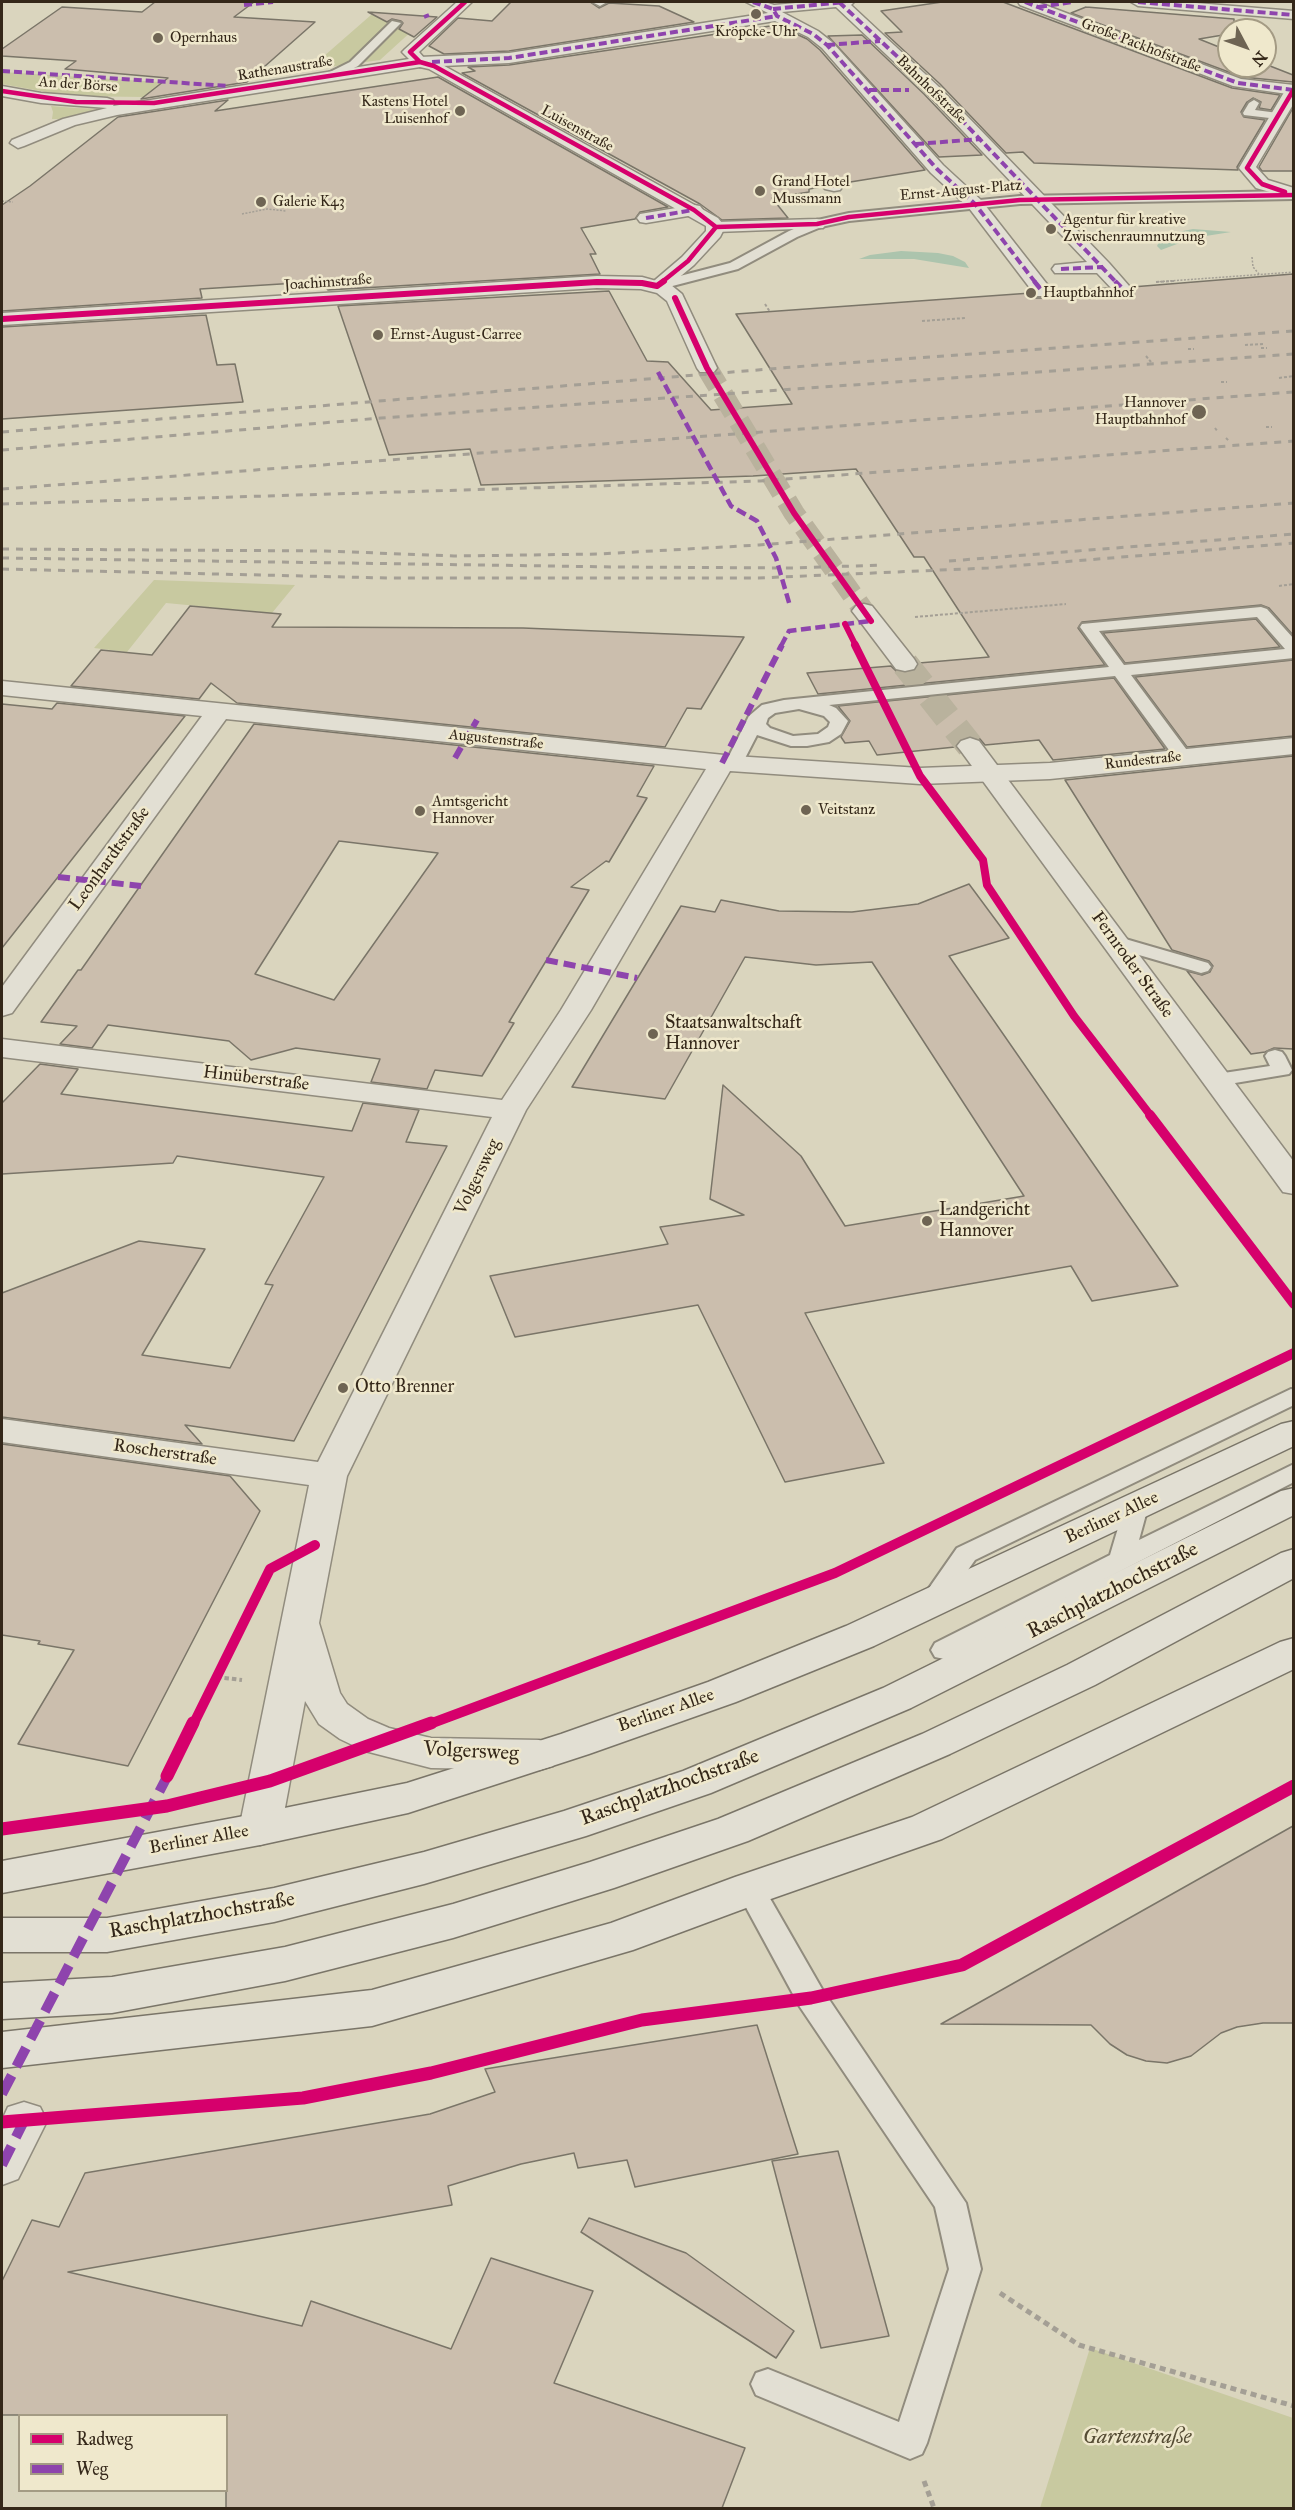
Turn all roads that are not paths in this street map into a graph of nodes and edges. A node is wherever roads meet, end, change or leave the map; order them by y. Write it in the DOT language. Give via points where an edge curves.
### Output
graph roads {
  1 [pos="465,2"];
  2 [pos="753,2"];
  3 [pos="840,2"];
  4 [pos="1072,2"];
  5 [pos="1138,2"];
  6 [pos="1032,4"];
  7 [pos="850,8"];
  8 [pos="775,13"];
  9 [pos="1293,15"];
  10 [pos="396,23"];
  11 [pos="880,41"];
  12 [pos="828,45"];
  13 [pos="420,62"];
  14 [pos="326,78"];
  15 [pos="869,90"];
  16 [pos="899,90"];
  17 [pos="1293,90"];
  18 [pos="2,92"];
  19 [pos="154,103"];
  20 [pos="1254,103"];
  21 [pos="1284,111"];
  22 [pos="905,136"];
  23 [pos="981,139"];
  24 [pos="18,143"];
  25 [pos="2,155"];
  26 [pos="1005,163"];
  27 [pos="1293,195"];
  28 [pos="1038,200"];
  29 [pos="975,204"];
  30 [pos="694,210"];
  31 [pos="646,218"];
  32 [pos="818,224"];
  33 [pos="716,227"];
  34 [pos="1103,267"];
  35 [pos="1061,269"];
  36 [pos="657,286"];
  37 [pos="1120,286"];
  38 [pos="1043,292"];
  39 [pos="2,319"];
  40 [pos="707,368"];
  41 [pos="864,611"];
  42 [pos="1293,651"];
  43 [pos="905,664"];
  44 [pos="2,688"];
  45 [pos="218,712"];
  46 [pos="970,746"];
  47 [pos="1293,746"];
  48 [pos="1183,757"];
  49 [pos="728,764"];
  50 [pos="992,775"];
  51 [pos="1115,942"];
  52 [pos="1201,967"];
  53 [pos="2,1007"];
  54 [pos="2,1048"];
  55 [pos="1275,1056"];
  56 [pos="1217,1080"];
  57 [pos="511,1110"];
  58 [pos="1293,1185"];
  59 [pos="1292,1415"];
  60 [pos="2,1430"];
  61 [pos="1293,1472"];
  62 [pos="329,1476"];
  63 [pos="1293,1500"];
  64 [pos="1135,1507"];
  65 [pos="1122,1557"];
  66 [pos="1293,1562"];
  67 [pos="933,1601"];
  68 [pos="300,1619"];
  69 [pos="944,1650"];
  70 [pos="1284,1655"];
  71 [pos="539,1755"];
  72 [pos="260,1829"];
  73 [pos="2,1877"];
  74 [pos="750,1888"];
  75 [pos="2,1935"];
  76 [pos="2,2001"];
  77 [pos="2,2050"];
  78 [pos="24,2121"];
  79 [pos="2,2165"];
  80 [pos="768,2384"];
  1 -- 13 [label="street" via="410,52"];
  2 -- 8 [label="street"];
  3 -- 7 [label="street, Bahnhofstraße"];
  3 -- 8 [label="street, Rathenaustraße"];
  4 -- 6 [label="street"];
  5 -- 9 [label="street"];
  6 -- 17 [label="street, Große Packhofstraße" via="1238,83"];
  7 -- 11 [label="street, Bahnhofstraße"];
  8 -- 12 [label="street"];
  8 -- 13 [label="street, Rathenaustraße" via="509,58"];
  10 -- 14 [label="lane" via="354,64"];
  11 -- 12 [label="street, Bahnhofstraße"];
  11 -- 23 [label="street, Bahnhofstraße"];
  12 -- 15 [label="street"];
  13 -- 14 [label="street, Rathenaustraße"];
  13 -- 30 [label="street, Luisenstraße" via="434,66"];
  14 -- 19 [label="street, Rathenaustraße"];
  15 -- 16 [label="street, Bahnhofstraße"];
  15 -- 22 [label="street"];
  17 -- 21 [label="street"];
  18 -- 19 [label="street, An der Börse" via="76,102"];
  18 -- 24 [label="street" via="35,116"];
  19 -- 24 [label="street" via="90,116"];
  20 -- 21 [label="lane" via="1248,113"];
  21 -- 27 [label="street, Ernst-August-Platz" via="1247,168 1262,184"];
  22 -- 23 [label="street, Bahnhofstraße" via="943,142"];
  22 -- 29 [label="street, Ernst-August-Platz"];
  23 -- 26 [label="street, Bahnhofstraße"];
  24 -- 25 [label="street"];
  26 -- 28 [label="street, Ernst-August-Platz"];
  27 -- 28 [label="lane, Ernst-August-Platz"];
  28 -- 29 [label="lane, Ernst-August-Platz"];
  28 -- 34 [label="street, Ernst-August-Platz"];
  29 -- 32 [label="lane, Ernst-August-Platz"];
  29 -- 38 [label="street, Ernst-August-Platz"];
  30 -- 31 [label="street"];
  30 -- 33 [label="street, Luisenstraße"];
  32 -- 33 [label="street, Ernst-August-Platz"];
  32 -- 36 [label="lane, Ernst-August-Platz" via="734,266"];
  33 -- 36 [label="street" via="688,261"];
  34 -- 35 [label="street"];
  34 -- 37 [label="street, Ernst-August-Platz"];
  36 -- 39 [label="street, Joachimstraße" via="597,282"];
  36 -- 40 [label="street" via="675,298"];
  41 -- 43 [label="street"];
  42 -- 48 [label="lane" via="1261,612 1088,627"];
  42 -- 49 [label="lane" via="784,705 760,716 757,724 764,732 791,741 807,741 823,738 835,730 839,721 815,706 799,704 783,705 758,716"];
  44 -- 45 [label="street, Augustenstraße"];
  45 -- 49 [label="street, Augustenstraße"];
  45 -- 53 [label="street, Leonhardtstraße"];
  46 -- 50 [label="street, Fernroder Straße"];
  47 -- 48 [label="street, Rundestraße"];
  48 -- 50 [label="street, Rundestraße"];
  49 -- 50 [label="street, Augustenstraße" via="920,776"];
  49 -- 57 [label="street, Volgersweg"];
  50 -- 51 [label="street, Fernroder Straße"];
  51 -- 52 [label="lane"];
  51 -- 56 [label="street, Fernroder Straße"];
  54 -- 57 [label="street, Hinüberstraße"];
  55 -- 56 [label="lane" via="1282,1070"];
  56 -- 58 [label="street, Fernroder Straße"];
  57 -- 62 [label="street, Volgersweg"];
  59 -- 64 [label="street, Berliner Allee"];
  59 -- 67 [label="lane" via="966,1554"];
  60 -- 62 [label="street, Roscherstraße"];
  61 -- 65 [label="lane"];
  62 -- 68 [label="street, Volgersweg"];
  63 -- 75 [label="street, Raschplatzhochstraße" via="897,1698 697,1782 571,1825 424,1868 274,1905 107,1935"];
  64 -- 65 [label="lane"];
  64 -- 67 [label="street, Berliner Allee"];
  65 -- 69 [label="lane"];
  66 -- 76 [label="street" via="1081,1675 967,1730 733,1830 453,1921 285,1964 112,1995"];
  67 -- 71 [label="street, Berliner Allee" via="860,1636 722,1692"];
  68 -- 71 [label="street, Volgersweg" via="321,1695 333,1714 354,1729 379,1740 431,1753"];
  68 -- 72 [label="street, Volgersweg"];
  70 -- 74 [label="street" via="927,1828"];
  71 -- 72 [label="street, Berliner Allee" via="408,1798"];
  72 -- 73 [label="street, Berliner Allee"];
  74 -- 77 [label="street" via="618,1938 372,2008"];
  74 -- 80 [label="lane" via="811,1998 950,2202 965,2269 910,2443"];
  78 -- 79 [label="street"];
}
